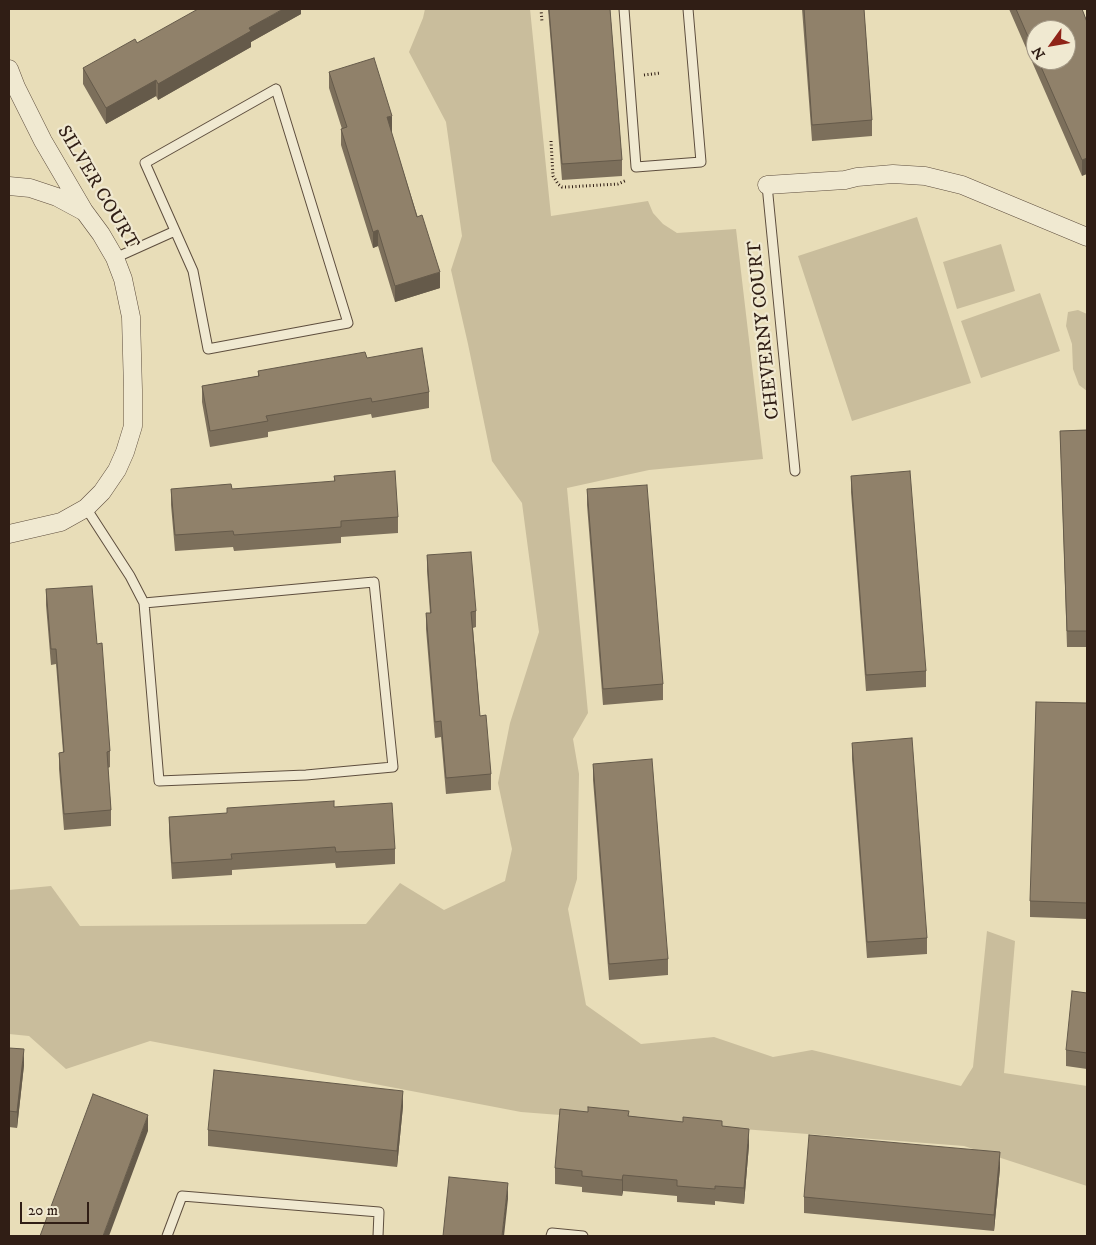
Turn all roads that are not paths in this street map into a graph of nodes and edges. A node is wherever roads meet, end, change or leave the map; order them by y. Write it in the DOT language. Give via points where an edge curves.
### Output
graph roads {
  1 [pos="624,9"];
  2 [pos="688,9"];
  3 [pos="9,69"];
  4 [pos="767,185"];
  5 [pos="9,186"];
  6 [pos="84,212"];
  7 [pos="175,231"];
  8 [pos="1087,237"];
  9 [pos="115,258"];
  10 [pos="795,471"];
  11 [pos="86,508"];
  12 [pos="9,534"];
  13 [pos="144,603"];
  14 [pos="167,1236"];
  15 [pos="378,1236"];
  16 [pos="551,1236"];
  17 [pos="583,1236"];
  1 -- 2 [label="lane" via="636,167 701,162"];
  3 -- 6 [label="street, SILVER COURT" via="43,141"];
  4 -- 8 [label="street" via="893,174 925,176 962,185"];
  4 -- 10 [label="lane, CHEVERNY COURT"];
  5 -- 6 [label="street" via="30,188 57,197"];
  6 -- 9 [label="street, SILVER COURT"];
  7 -- 7 [label="lane" via="145,162 276,89 348,324 208,349 193,272"];
  7 -- 9 [label="lane"];
  9 -- 11 [label="street, SILVER COURT" via="131,317 133,426 117,470"];
  11 -- 12 [label="street, SILVER COURT" via="61,522"];
  11 -- 13 [label="lane"];
  13 -- 13 [label="lane" via="159,781 306,775 393,766 374,582"];
  14 -- 15 [label="lane" via="182,1196 379,1212"];
  16 -- 17 [label="lane" via="552,1233"];
}
